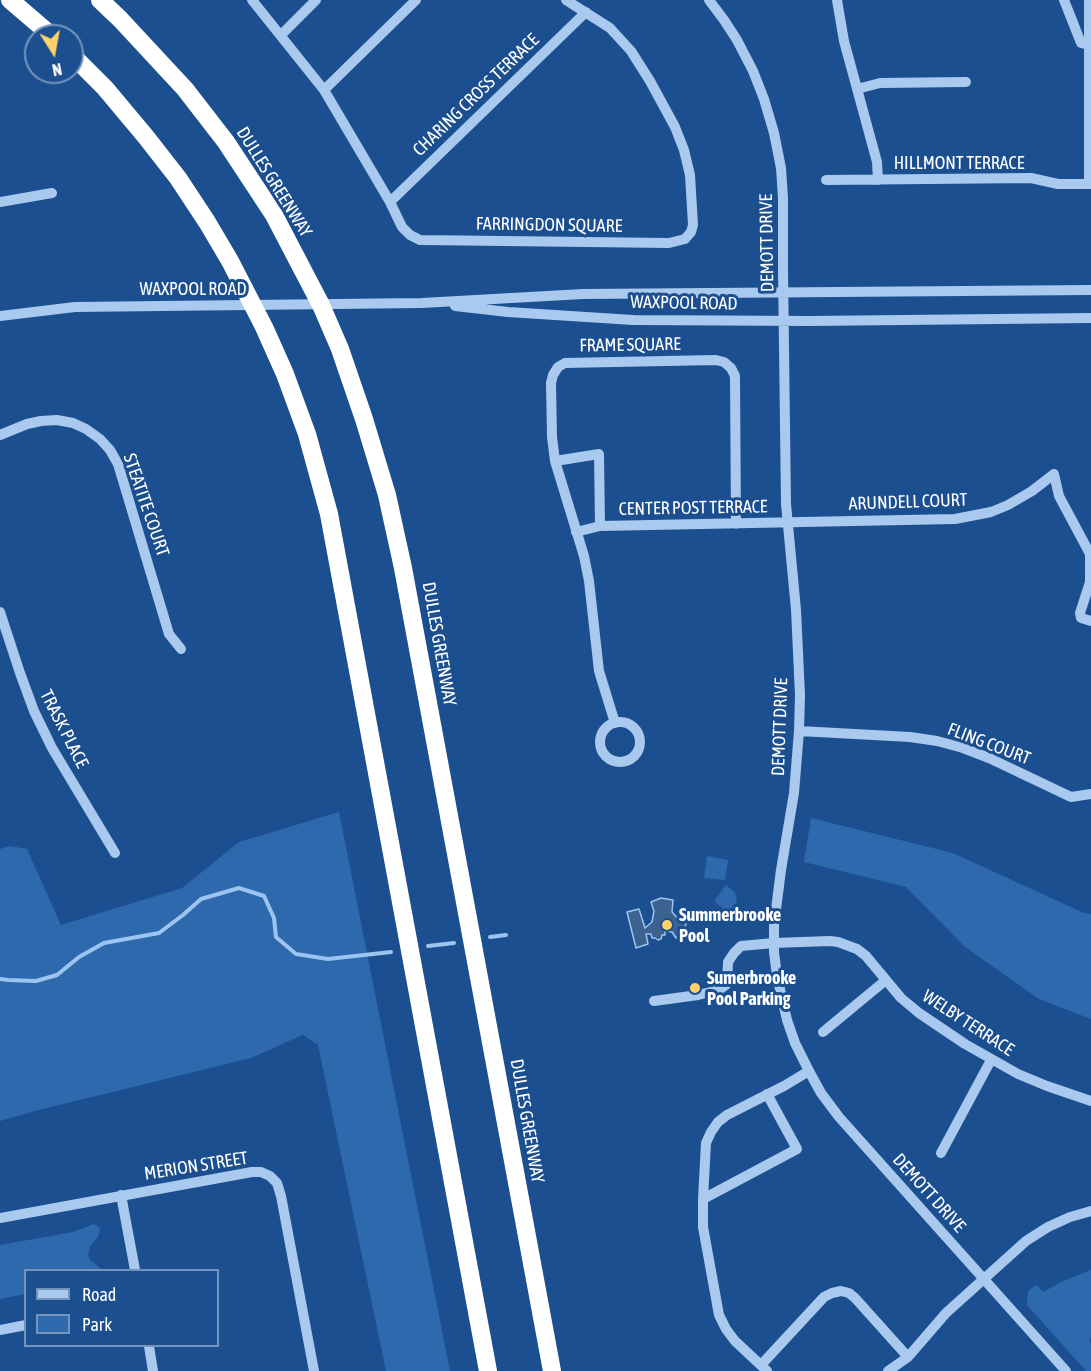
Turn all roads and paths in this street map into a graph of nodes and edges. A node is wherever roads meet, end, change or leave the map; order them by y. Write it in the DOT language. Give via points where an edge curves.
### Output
graph roads {
  1 [pos="10,0"];
  2 [pos="100,0"];
  3 [pos="252,0"];
  4 [pos="316,0"];
  5 [pos="416,0"];
  6 [pos="566,0"];
  7 [pos="709,0"];
  8 [pos="837,0"];
  9 [pos="1064,0"];
  10 [pos="1089,0"];
  11 [pos="586,12"];
  12 [pos="38,24"];
  13 [pos="281,35"];
  14 [pos="1089,45"];
  15 [pos="84,67"];
  16 [pos="966,82"];
  17 [pos="857,89"];
  18 [pos="324,90"];
  19 [pos="826,180"];
  20 [pos="878,180"];
  21 [pos="1090,184"];
  22 [pos="52,193"];
  23 [pos="0,202"];
  24 [pos="390,202"];
  25 [pos="1091,290"];
  26 [pos="784,292"];
  27 [pos="422,303"];
  28 [pos="0,316"];
  29 [pos="1091,318"];
  30 [pos="784,321"];
  31 [pos="0,435"];
  32 [pos="555,461"];
  33 [pos="787,523"];
  34 [pos="736,524"];
  35 [pos="600,526"];
  36 [pos="576,532"];
  37 [pos="0,612"];
  38 [pos="1091,621"];
  39 [pos="181,649"];
  40 [pos="615,723"];
  41 [pos="799,731"];
  42 [pos="1091,794"];
  43 [pos="115,853"];
  44 [pos="774,944"];
  45 [pos="886,980"];
  46 [pos="654,1001"];
  47 [pos="823,1032"];
  48 [pos="991,1060"];
  49 [pos="809,1071"];
  50 [pos="767,1094"];
  51 [pos="1091,1101"];
  52 [pos="941,1153"];
  53 [pos="121,1195"];
  54 [pos="703,1199"];
  55 [pos="1091,1211"];
  56 [pos="0,1218"];
  57 [pos="135,1269"];
  58 [pos="983,1279"];
  59 [pos="24,1325"];
  60 [pos="0,1330"];
  61 [pos="148,1347"];
  62 [pos="908,1357"];
  63 [pos="764,1368"];
  64 [pos="153,1371"];
  65 [pos="314,1371"];
  66 [pos="488,1371"];
  67 [pos="552,1371"];
  68 [pos="888,1371"];
  69 [pos="1066,1371"];
  1 -- 12 [label="highway"];
  2 -- 67 [label="highway, DULLES GREENWAY" via="185,89 274,215 321,305 364,419 387,495 403,568"];
  3 -- 13 [label="street, FARRINGDON SQUARE"];
  4 -- 13 [label="street"];
  5 -- 18 [label="street"];
  6 -- 11 [label="street, FARRINGDON SQUARE"];
  7 -- 26 [label="street, DEMOTT DRIVE" via="753,71 774,133 783,198"];
  8 -- 17 [label="street"];
  9 -- 14 [label="street" via="1081,43"];
  10 -- 14 [label="street"];
  11 -- 24 [label="street, CHARING CROSS TERRACE"];
  11 -- 24 [label="street, FARRINGDON SQUARE" via="610,28 631,51 675,127 690,175 693,225 685,239 669,243 420,240 402,227"];
  13 -- 18 [label="street, FARRINGDON SQUARE"];
  14 -- 21 [label="street"];
  15 -- 66 [label="highway" via="146,137 207,222 264,327 307,434 331,525"];
  16 -- 17 [label="street" via="880,83"];
  17 -- 20 [label="street"];
  18 -- 24 [label="street, FARRINGDON SQUARE"];
  19 -- 20 [label="street, HILLMONT TERRACE"];
  20 -- 21 [label="street, HILLMONT TERRACE" via="1031,178 1058,184"];
  22 -- 23 [label="street"];
  25 -- 26 [label="street, WAXPOOL ROAD"];
  26 -- 27 [label="street, WAXPOOL ROAD" via="583,294"];
  26 -- 30 [label="street, DEMOTT DRIVE"];
  27 -- 28 [label="street, WAXPOOL ROAD" via="75,307"];
  27 -- 30 [label="street, WAXPOOL ROAD" via="633,320"];
  29 -- 30 [label="street, WAXPOOL ROAD"];
  30 -- 33 [label="street, DEMOTT DRIVE"];
  31 -- 39 [label="street, STEATITE COURT" via="41,421 57,420 87,429 110,450 118,464 169,634"];
  32 -- 34 [label="street, FRAME SQUARE" via="551,383 558,367 565,363 724,362 735,376"];
  32 -- 35 [label="street, CENTER POST TERRACE" via="600,454"];
  32 -- 36 [label="street, FRAME SQUARE"];
  33 -- 34 [label="street, CENTER POST TERRACE"];
  33 -- 38 [label="street, ARUNDELL COURT" via="974,517 1008,505 1054,474 1059,496 1090,554 1090,582 1080,614"];
  33 -- 41 [label="street, DEMOTT DRIVE" via="798,652"];
  34 -- 35 [label="street, CENTER POST TERRACE"];
  35 -- 36 [label="street, CENTER POST TERRACE"];
  36 -- 40 [label="street, FRAME SQUARE" via="590,581 599,671"];
  37 -- 43 [label="street, TRASK PLACE" via="34,711"];
  41 -- 42 [label="street, FLING COURT" via="937,741 989,758 1071,797"];
  41 -- 44 [label="street, DEMOTT DRIVE"];
  44 -- 45 [label="street, WELBY TERRACE" via="846,944 866,956"];
  44 -- 46 [label="street, WELBY TERRACE" via="741,946 728,962 727,984 719,990"];
  44 -- 49 [label="street, DEMOTT DRIVE" via="788,1020"];
  45 -- 47 [label="street"];
  45 -- 48 [label="street, WELBY TERRACE" via="919,1013"];
  48 -- 51 [label="street, WELBY TERRACE"];
  48 -- 52 [label="street"];
  49 -- 50 [label="street"];
  49 -- 58 [label="street, DEMOTT DRIVE" via="839,1117"];
  50 -- 54 [label="street" via="727,1115 711,1132 706,1143"];
  50 -- 54 [label="street" via="797,1149"];
  53 -- 56 [label="street, MERION STREET"];
  53 -- 57 [label="street"];
  53 -- 65 [label="street, MERION STREET" via="252,1172 270,1176 281,1196"];
  54 -- 63 [label="street" via="703,1227 719,1315 735,1341"];
  55 -- 58 [label="street" via="1048,1227"];
  58 -- 62 [label="street" via="946,1313"];
  58 -- 69 [label="street, DEMOTT DRIVE"];
  59 -- 60 [label="street"];
  61 -- 64 [label="street"];
  62 -- 63 [label="street" via="855,1298 841,1291 824,1297"];
  62 -- 68 [label="street"];
}
